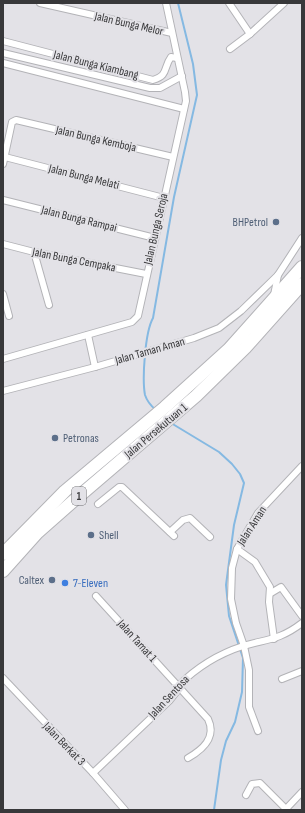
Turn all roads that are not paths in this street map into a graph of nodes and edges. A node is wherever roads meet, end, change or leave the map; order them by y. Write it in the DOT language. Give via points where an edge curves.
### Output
graph roads {
  1 [pos="40,3"];
  2 [pos="166,3"];
  3 [pos="229,3"];
  4 [pos="284,3"];
  5 [pos="172,33"];
  6 [pos="250,34"];
  7 [pos="3,41"];
  8 [pos="230,49"];
  9 [pos="3,52"];
  10 [pos="177,58"];
  11 [pos="3,63"];
  12 [pos="182,76"];
  13 [pos="184,109"];
  14 [pos="173,157"];
  15 [pos="4,160"];
  16 [pos="164,198"];
  17 [pos="3,200"];
  18 [pos="155,238"];
  19 [pos="302,238"];
  20 [pos="3,244"];
  21 [pos="34,252"];
  22 [pos="302,267"];
  23 [pos="146,274"];
  24 [pos="278,275"];
  25 [pos="302,284"];
  26 [pos="3,294"];
  27 [pos="274,298"];
  28 [pos="49,305"];
  29 [pos="9,316"];
  30 [pos="88,334"];
  31 [pos="3,358"];
  32 [pos="95,367"];
  33 [pos="3,391"];
  34 [pos="302,466"];
  35 [pos="98,504"];
  36 [pos="210,537"];
  37 [pos="237,549"];
  38 [pos="3,554"];
  39 [pos="3,571"];
  40 [pos="271,593"];
  41 [pos="96,596"];
  42 [pos="302,616"];
  43 [pos="302,623"];
  44 [pos="274,639"];
  45 [pos="244,646"];
  46 [pos="302,671"];
  47 [pos="3,678"];
  48 [pos="282,679"];
  49 [pos="178,686"];
  50 [pos="258,731"];
  51 [pos="188,758"];
  52 [pos="93,773"];
  53 [pos="302,792"];
  54 [pos="246,795"];
  55 [pos="125,810"];
  56 [pos="286,810"];
  1 -- 5 [label="street, Jalan Bunga Melor"];
  2 -- 5 [label="street, Jalan Bunga Seroja"];
  3 -- 6 [label="street"];
  4 -- 6 [label="street"];
  5 -- 10 [label="street, Jalan Bunga Seroja"];
  6 -- 8 [label="street"];
  7 -- 10 [label="street, Jalan Bunga Kiambang" via="153,80 165,73 171,57"];
  9 -- 12 [label="street" via="150,88 160,88"];
  10 -- 12 [label="street, Jalan Bunga Seroja"];
  11 -- 13 [label="street, Jalan Bunga Kiambang"];
  12 -- 13 [label="street, Jalan Bunga Seroja" via="185,92"];
  13 -- 14 [label="street, Jalan Bunga Seroja"];
  14 -- 15 [label="street, Jalan Bunga Kemboja" via="20,120 12,122"];
  14 -- 16 [label="street, Jalan Bunga Seroja"];
  15 -- 16 [label="street, Jalan Bunga Melati"];
  16 -- 18 [label="street, Jalan Bunga Seroja"];
  17 -- 18 [label="street, Jalan Bunga Rampai"];
  18 -- 23 [label="street, Jalan Bunga Seroja"];
  19 -- 24 [label="street"];
  20 -- 21 [label="street, Jalan Bunga Cempaka"];
  21 -- 23 [label="street, Jalan Bunga Cempaka"];
  21 -- 28 [label="street"];
  22 -- 27 [label="highway, Jalan Persekutuan 1 / 1"];
  23 -- 30 [label="street, Jalan Bunga Seroja" via="136,319"];
  24 -- 27 [label="street"];
  24 -- 32 [label="street, Jalan Taman Aman" via="241,311 219,328 194,338"];
  25 -- 39 [label="highway, Jalan Persekutuan 1 / 1" via="245,348 175,415 37,533"];
  26 -- 29 [label="street"];
  27 -- 38 [label="highway, Jalan Persekutuan 1 / 1" via="229,349 65,491"];
  30 -- 31 [label="street, Jalan Bunga Seroja"];
  30 -- 32 [label="street"];
  32 -- 33 [label="street, Jalan Taman Aman"];
  34 -- 37 [label="street, Jalan Aman" via="258,513"];
  35 -- 36 [label="street" via="122,487 172,534 183,520 190,518"];
  37 -- 40 [label="street" via="255,562"];
  37 -- 45 [label="street, Jalan Aman" via="232,568 231,599"];
  40 -- 42 [label="street" via="281,587"];
  40 -- 44 [label="street" via="269,602"];
  41 -- 49 [label="street, Jalan Tamat 1"];
  43 -- 44 [label="street, Jalan Sentosa" via="288,634"];
  44 -- 45 [label="street, Jalan Sentosa"];
  45 -- 49 [label="street, Jalan Sentosa" via="197,668"];
  45 -- 50 [label="street, Jalan Aman" via="249,670 249,707"];
  46 -- 48 [label="street"];
  47 -- 52 [label="street, Jalan Berkat 3"];
  49 -- 51 [label="street, Jalan Tamat 1" via="211,725 207,744"];
  49 -- 52 [label="street, Jalan Sentosa" via="170,700"];
  52 -- 55 [label="street, Jalan Berkat 3"];
  53 -- 56 [label="street"];
  54 -- 56 [label="street" via="252,784 260,783"];
}
